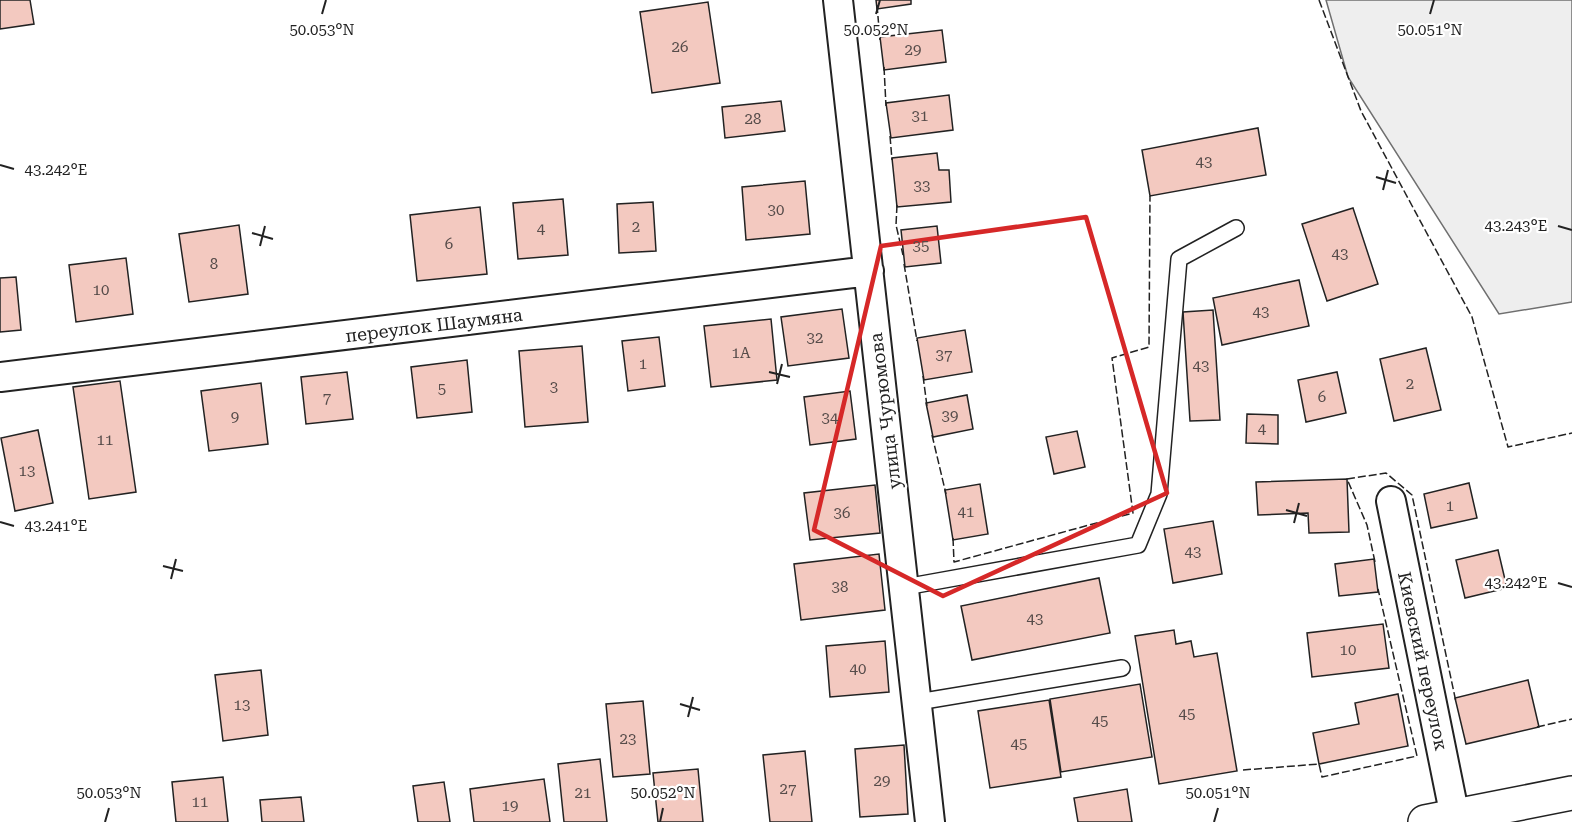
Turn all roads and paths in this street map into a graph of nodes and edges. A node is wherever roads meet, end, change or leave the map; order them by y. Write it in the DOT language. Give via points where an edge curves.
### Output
graph roads {
  1 [pos="838,0"];
  2 [pos="1236,228"];
  3 [pos="869,271"];
  4 [pos="0,377"];
  5 [pos="1391,501"];
  6 [pos="905,587"];
  7 [pos="1122,668"];
  8 [pos="918,702"];
  9 [pos="1572,793"];
  10 [pos="1446,820"];
  11 [pos="930,822"];
  1 -- 3 [label="street, улица Чурюмова"];
  2 -- 6 [label="lane" via="1179,259 1159,494 1138,545"];
  3 -- 4 [label="street, переулок Шаумяна"];
  3 -- 6 [label="street, улица Чурюмова"];
  5 -- 10 [label="street, Киевский переулок"];
  6 -- 8 [label="street, улица Чурюмова"];
  7 -- 8 [label="lane"];
  8 -- 11 [label="street, улица Чурюмова"];
  9 -- 10 [label="street"];
}
